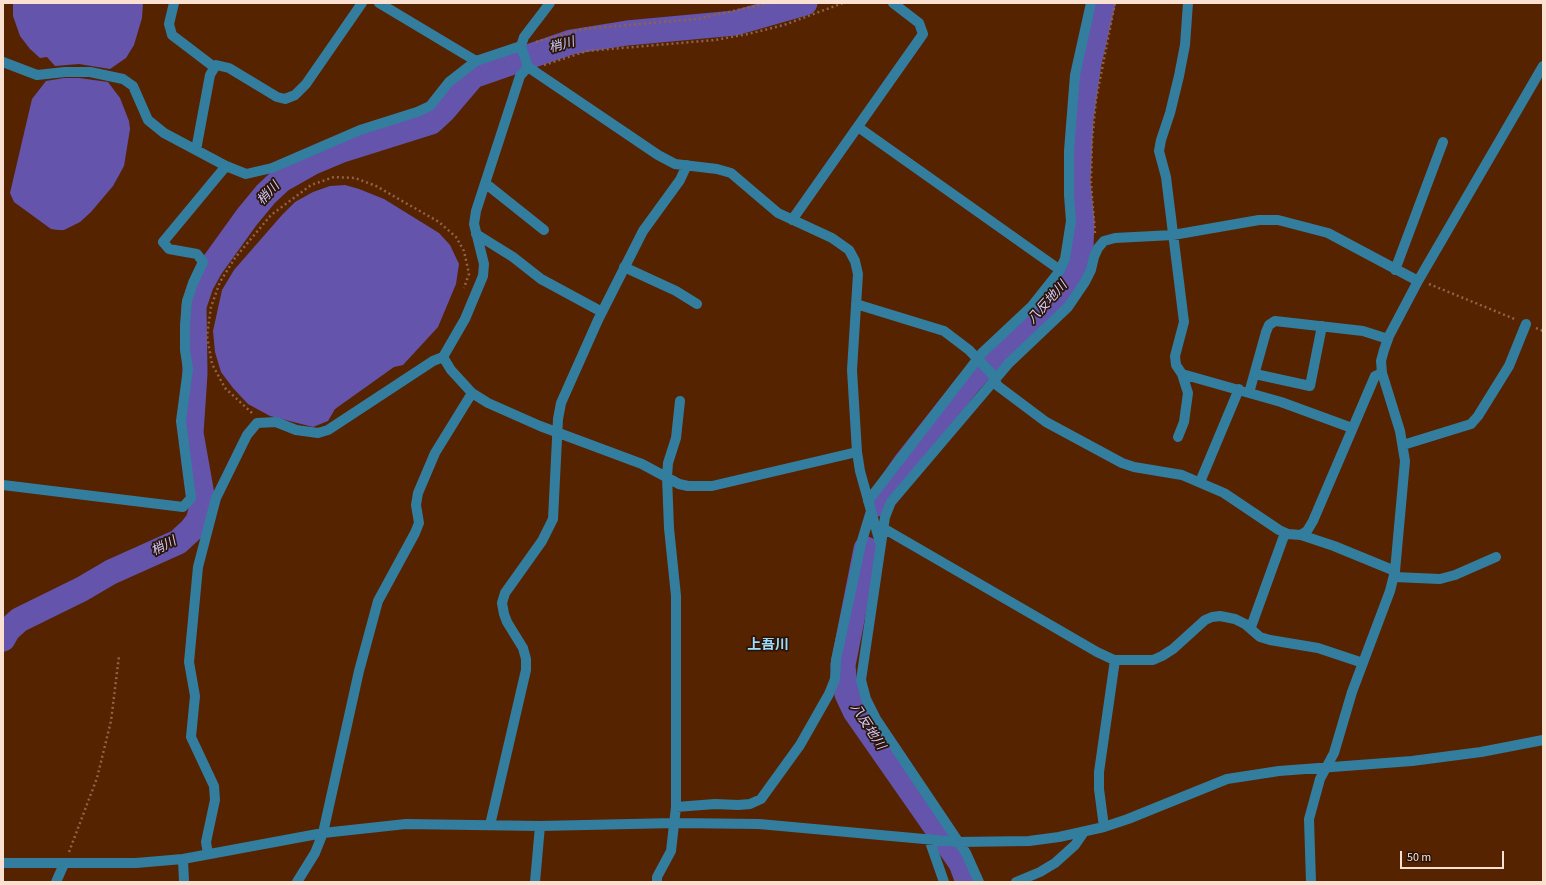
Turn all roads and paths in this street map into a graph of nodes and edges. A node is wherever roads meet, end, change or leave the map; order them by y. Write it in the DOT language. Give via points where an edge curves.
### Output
graph roads {
  1 [pos="174,3"];
  2 [pos="362,3"];
  3 [pos="379,3"];
  4 [pos="550,3"];
  5 [pos="769,3"];
  6 [pos="842,3"];
  7 [pos="893,3"];
  8 [pos="1091,3"];
  9 [pos="1115,3"];
  10 [pos="1188,3"];
  11 [pos="521,48"];
  12 [pos="476,61"];
  13 [pos="3,62"];
  14 [pos="1543,66"];
  15 [pos="214,67"];
  16 [pos="528,67"];
  17 [pos="858,127"];
  18 [pos="1443,142"];
  19 [pos="196,150"];
  20 [pos="687,165"];
  21 [pos="226,166"];
  22 [pos="485,183"];
  23 [pos="792,220"];
  24 [pos="544,230"];
  25 [pos="476,234"];
  26 [pos="1173,235"];
  27 [pos="1098,248"];
  28 [pos="624,267"];
  29 [pos="1060,270"];
  30 [pos="1395,270"];
  31 [pos="1418,281"];
  32 [pos="462,293"];
  33 [pos="697,304"];
  34 [pos="856,304"];
  35 [pos="602,312"];
  36 [pos="1526,324"];
  37 [pos="1322,326"];
  38 [pos="1543,331"];
  39 [pos="1388,339"];
  40 [pos="443,357"];
  41 [pos="976,360"];
  42 [pos="1382,373"];
  43 [pos="1182,374"];
  44 [pos="1255,374"];
  45 [pos="995,380"];
  46 [pos="1239,389"];
  47 [pos="472,393"];
  48 [pos="1250,393"];
  49 [pos="680,401"];
  50 [pos="261,423"];
  51 [pos="1352,428"];
  52 [pos="557,433"];
  53 [pos="1178,437"];
  54 [pos="1403,445"];
  55 [pos="857,452"];
  56 [pos="667,477"];
  57 [pos="1200,482"];
  58 [pos="3,484"];
  59 [pos="869,506"];
  60 [pos="883,528"];
  61 [pos="1285,532"];
  62 [pos="1301,535"];
  63 [pos="881,548"];
  64 [pos="1496,558"];
  65 [pos="1395,574"];
  66 [pos="1251,627"];
  67 [pos="119,656"];
  68 [pos="1115,660"];
  69 [pos="1363,664"];
  70 [pos="1543,740"];
  71 [pos="1325,768"];
  72 [pos="676,807"];
  73 [pos="675,823"];
  74 [pos="490,825"];
  75 [pos="540,826"];
  76 [pos="1104,827"];
  77 [pos="1084,832"];
  78 [pos="323,833"];
  79 [pos="929,839"];
  80 [pos="958,842"];
  81 [pos="208,854"];
  82 [pos="183,859"];
  83 [pos="3,863"];
  84 [pos="64,864"];
  85 [pos="56,882"];
  86 [pos="184,882"];
  87 [pos="297,882"];
  88 [pos="535,882"];
  89 [pos="657,882"];
  90 [pos="944,882"];
  91 [pos="978,882"];
  92 [pos="1016,882"];
  93 [pos="1311,882"];
  1 -- 15 [label="street" via="169,24 172,35"];
  2 -- 15 [label="street" via="306,84 285,99 277,97 229,68 221,65"];
  3 -- 12 [label="street"];
  4 -- 11 [label="street" via="524,36"];
  5 -- 11 [label="path" via="697,19 583,29"];
  6 -- 16 [label="path" via="784,25 748,34 715,40 587,51 542,66"];
  7 -- 17 [label="street" via="919,23 923,34"];
  8 -- 29 [label="street" via="1075,75 1071,112 1071,221 1065,259"];
  9 -- 27 [label="path" via="1096,100 1092,141 1091,183"];
  10 -- 26 [label="street" via="1185,45 1179,76 1159,151 1166,177"];
  11 -- 12 [label="street"];
  11 -- 16 [label="street"];
  12 -- 21 [label="street" via="449,82 430,106 417,112 360,130 265,170 246,174"];
  13 -- 19 [label="street" via="37,75 90,72 123,79 133,86 148,120 164,133"];
  14 -- 31 [label="street"];
  15 -- 19 [label="street" via="210,75"];
  16 -- 20 [label="street" via="658,155 675,164"];
  16 -- 22 [label="street" via="520,76"];
  17 -- 23 [label="street"];
  17 -- 29 [label="street"];
  18 -- 30 [label="street"];
  19 -- 21 [label="street"];
  20 -- 23 [label="street" via="732,174 767,205"];
  20 -- 28 [label="street" via="680,180 642,231"];
  21 -- 58 [label="street" via="163,242 169,249 197,254 203,262 187,301 185,350 188,369 180,421 191,498 183,507"];
  22 -- 24 [label="street"];
  22 -- 25 [label="street" via="476,211"];
  23 -- 34 [label="street" via="832,238 849,250 856,261 858,274"];
  25 -- 35 [label="street" via="513,257 541,279"];
  25 -- 40 [label="street" via="484,264 483,276 465,319"];
  26 -- 27 [label="street" via="1115,238 1104,241"];
  26 -- 30 [label="street" via="1260,220 1278,220 1328,233"];
  26 -- 43 [label="street" via="1184,322 1175,356 1176,365"];
  27 -- 45 [label="street" via="1091,270 1068,307 1009,363"];
  28 -- 33 [label="street" via="676,291"];
  28 -- 35 [label="street"];
  29 -- 41 [label="street" via="1031,307"];
  30 -- 31 [label="street"];
  31 -- 36 [label="path"];
  31 -- 39 [label="street"];
  32 -- 50 [label="path" via="468,274 464,251 456,237 439,222 376,186 355,178 334,177 311,185 271,215 235,258 220,282 210,306 207,336 212,364 225,388"];
  34 -- 41 [label="street" via="944,331 969,350"];
  34 -- 55 [label="street" via="852,370"];
  35 -- 52 [label="street" via="561,403"];
  36 -- 38 [label="path"];
  36 -- 54 [label="street" via="1509,366 1471,424"];
  37 -- 39 [label="street" via="1363,331"];
  37 -- 44 [label="street" via="1284,321 1275,321 1269,325"];
  37 -- 44 [label="street" via="1310,386"];
  39 -- 42 [label="street" via="1381,361"];
  40 -- 47 [label="street" via="458,379"];
  40 -- 50 [label="street" via="328,430 318,433 296,430 276,422"];
  41 -- 45 [label="street"];
  41 -- 59 [label="street"];
  42 -- 51 [label="street" via="1374,376"];
  42 -- 54 [label="street"];
  43 -- 46 [label="street"];
  43 -- 53 [label="street" via="1188,392 1184,422"];
  44 -- 48 [label="street"];
  45 -- 57 [label="street" via="998,386 1046,422 1122,463 1182,474"];
  45 -- 60 [label="street" via="891,502"];
  46 -- 48 [label="street"];
  46 -- 57 [label="street"];
  47 -- 52 [label="street" via="488,403"];
  47 -- 78 [label="street" via="435,452 418,493 416,505 419,523 378,601 359,671"];
  48 -- 51 [label="street"];
  49 -- 56 [label="street" via="676,438 668,463"];
  50 -- 81 [label="street" via="251,428 216,498 198,567 190,655 195,696 191,732 196,750 214,786 215,800 206,842"];
  51 -- 62 [label="street" via="1313,521"];
  52 -- 56 [label="street" via="642,464"];
  52 -- 74 [label="street" via="553,519 542,541 505,593 502,603 504,614 523,648 526,670"];
  54 -- 65 [label="street" via="1405,460"];
  55 -- 56 [label="street" via="712,486 688,486"];
  55 -- 59 [label="street"];
  56 -- 72 [label="street" via="676,596"];
  57 -- 61 [label="street" via="1224,493"];
  59 -- 63 [label="street"];
  59 -- 72 [label="street" via="836,660 835,679 800,745 761,799 744,804"];
  60 -- 63 [label="street"];
  60 -- 68 [label="street"];
  61 -- 62 [label="street"];
  61 -- 66 [label="street"];
  62 -- 65 [label="street" via="1334,546"];
  63 -- 80 [label="street" via="861,680 866,699 876,719"];
  64 -- 65 [label="street" via="1440,580"];
  65 -- 69 [label="street"];
  66 -- 68 [label="street" via="1235,619 1212,616 1162,656 1153,660"];
  66 -- 69 [label="street" via="1260,637 1318,648"];
  67 -- 84 [label="path" via="111,721 97,778"];
  68 -- 76 [label="street" via="1099,772"];
  69 -- 71 [label="street" via="1334,753"];
  70 -- 71 [label="street" via="1481,752 1412,761"];
  71 -- 76 [label="street" via="1279,771 1227,779"];
  71 -- 93 [label="street" via="1309,819"];
  72 -- 73 [label="street"];
  73 -- 75 [label="street"];
  73 -- 79 [label="street" via="759,824"];
  73 -- 89 [label="street" via="671,850 657,877"];
  74 -- 75 [label="street"];
  74 -- 78 [label="street" via="406,824"];
  75 -- 88 [label="street"];
  76 -- 77 [label="street"];
  77 -- 80 [label="street" via="1029,841"];
  77 -- 92 [label="street" via="1075,845 1055,863"];
  78 -- 81 [label="street"];
  78 -- 87 [label="street" via="316,852"];
  79 -- 80 [label="street"];
  79 -- 90 [label="street"];
  80 -- 91 [label="street" via="966,853"];
  81 -- 82 [label="street"];
  82 -- 84 [label="street" via="136,863"];
  82 -- 86 [label="street"];
  83 -- 84 [label="street"];
  84 -- 85 [label="street"];
}
